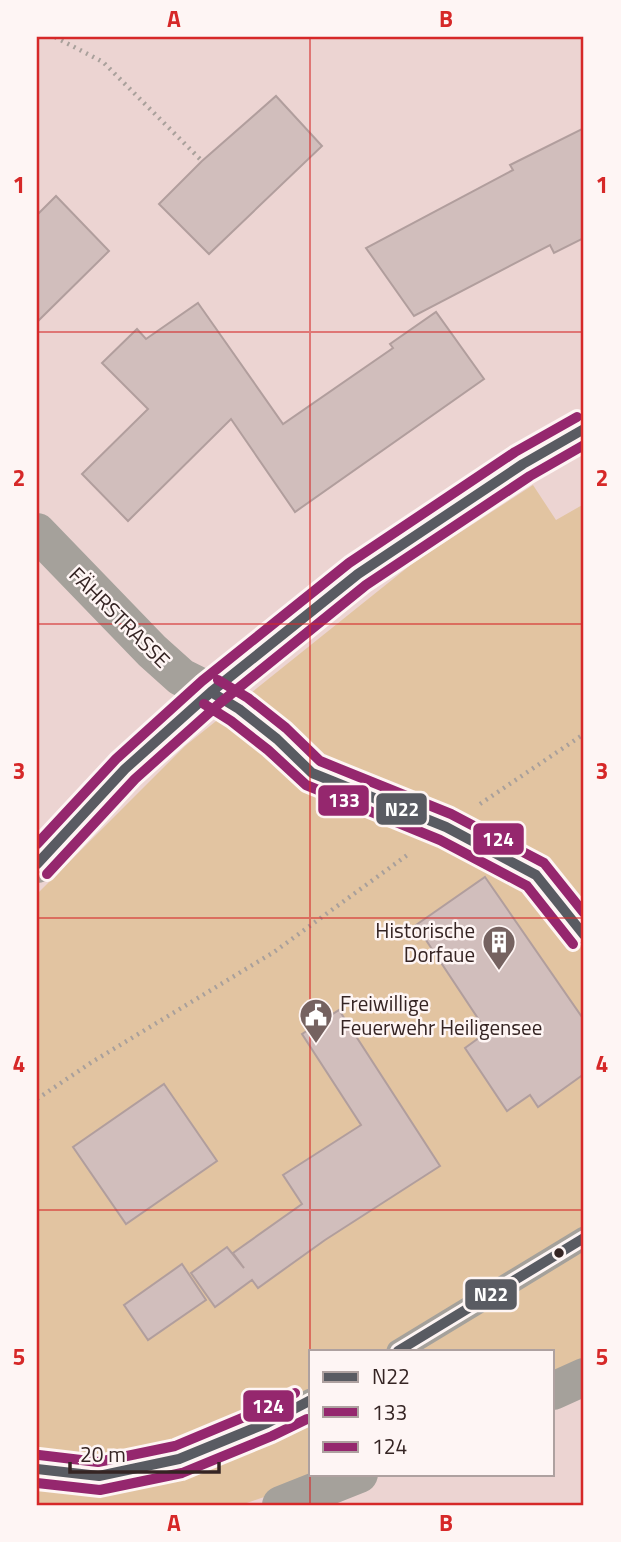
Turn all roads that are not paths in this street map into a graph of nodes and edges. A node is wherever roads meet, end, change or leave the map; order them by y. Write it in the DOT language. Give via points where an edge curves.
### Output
graph roads {
  1 [pos="584,429"];
  2 [pos="37,532"];
  3 [pos="211,692"];
  4 [pos="37,864"];
  5 [pos="584,935"];
  6 [pos="584,1238"];
  7 [pos="400,1350"];
  8 [pos="584,1377"];
  9 [pos="554,1391"];
  10 [pos="309,1401"];
  11 [pos="37,1469"];
  12 [pos="354,1476"];
  13 [pos="281,1505"];
  1 -- 3 [label="main road" via="513,470 358,574"];
  2 -- 3 [label="street, FÄHRSTRASSE" via="181,677"];
  3 -- 4 [label="main road" via="125,769"];
  3 -- 5 [label="lane" via="277,739 312,773 446,827 536,875"];
  6 -- 7 [label="lane"];
  8 -- 9 [label="street"];
  10 -- 11 [label="lane" via="179,1459 99,1476"];
  12 -- 13 [label="street"];
}
